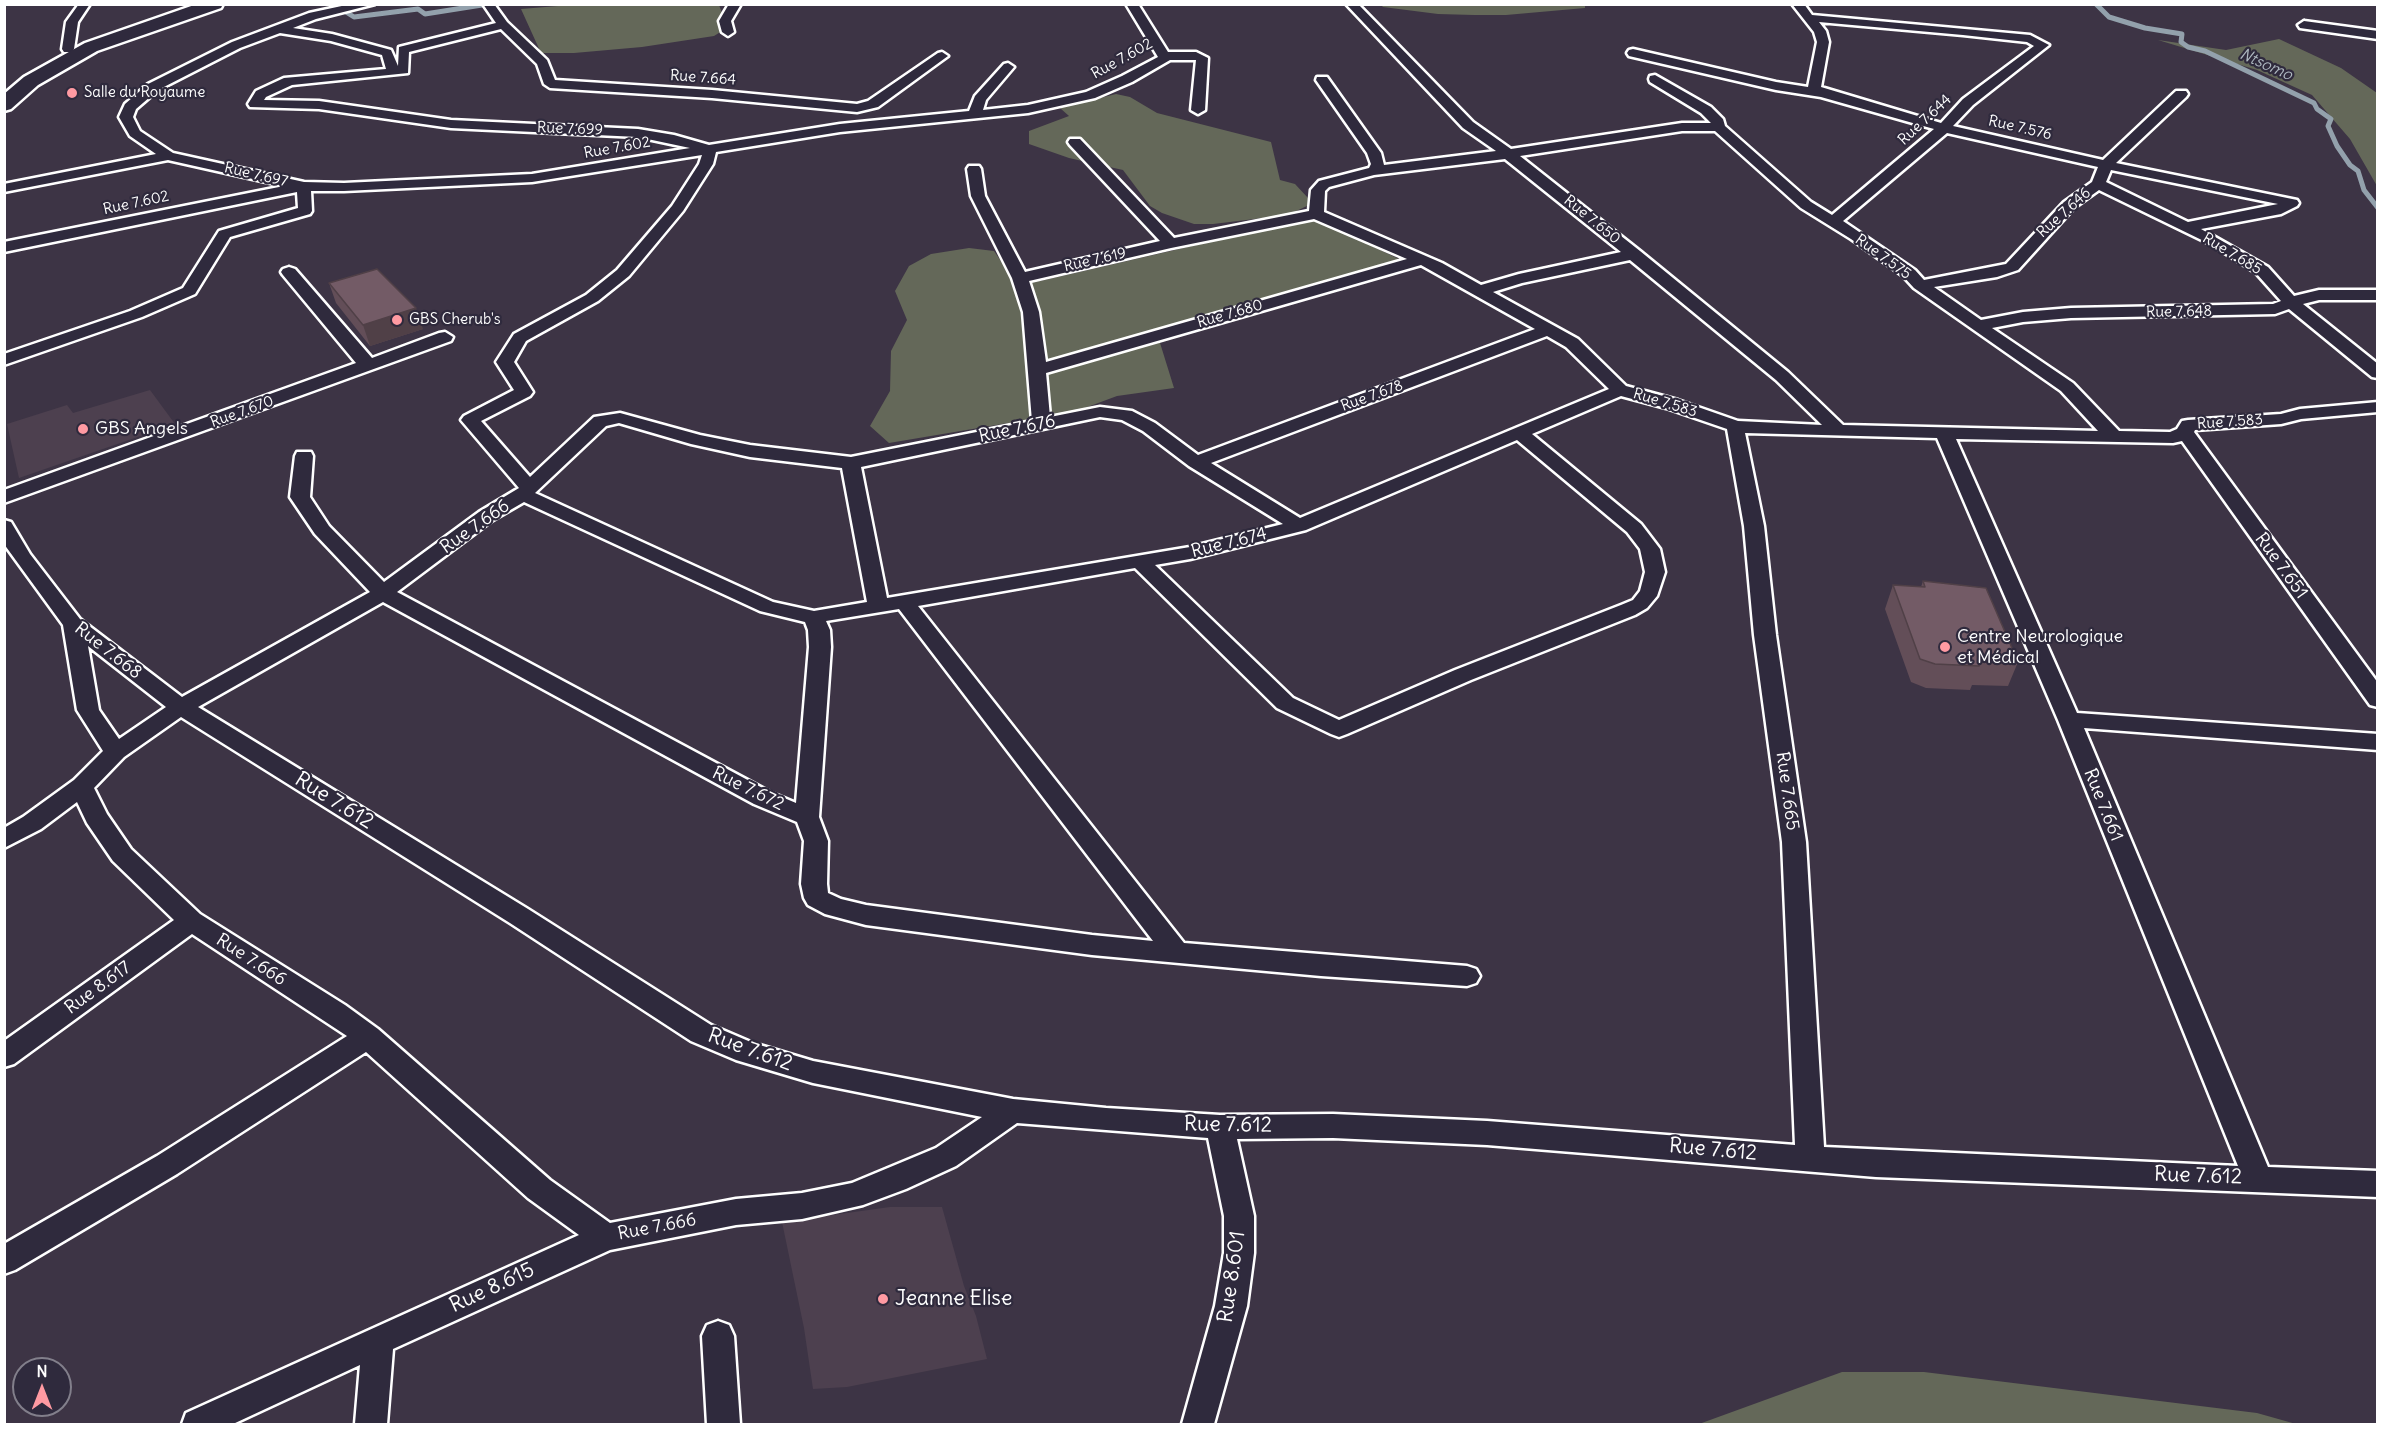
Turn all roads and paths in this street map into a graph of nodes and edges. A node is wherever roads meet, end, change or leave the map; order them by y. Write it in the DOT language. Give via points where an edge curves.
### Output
graph roads {
  1 [pos="85,4"];
  2 [pos="194,4"];
  3 [pos="215,4"];
  4 [pos="370,4"];
  5 [pos="488,4"];
  6 [pos="735,4"];
  7 [pos="1132,4"];
  8 [pos="1351,4"];
  9 [pos="1797,4"];
  10 [pos="1810,18"];
  11 [pos="503,25"];
  12 [pos="2304,25"];
  13 [pos="279,29"];
  14 [pos="728,32"];
  15 [pos="2378,35"];
  16 [pos="68,49"];
  17 [pos="1633,53"];
  18 [pos="942,56"];
  19 [pos="1166,56"];
  20 [pos="1008,68"];
  21 [pos="404,70"];
  22 [pos="1655,79"];
  23 [pos="1322,80"];
  24 [pos="4,87"];
  25 [pos="1822,93"];
  26 [pos="2181,94"];
  27 [pos="4,105"];
  28 [pos="857,108"];
  29 [pos="1198,110"];
  30 [pos="974,115"];
  31 [pos="872,124"];
  32 [pos="1718,127"];
  33 [pos="1944,128"];
  34 [pos="1075,142"];
  35 [pos="710,150"];
  36 [pos="1508,154"];
  37 [pos="168,156"];
  38 [pos="2106,165"];
  39 [pos="974,169"];
  40 [pos="1374,171"];
  41 [pos="2098,183"];
  42 [pos="304,186"];
  43 [pos="4,188"];
  44 [pos="1316,214"];
  45 [pos="1833,222"];
  46 [pos="2185,227"];
  47 [pos="1171,243"];
  48 [pos="4,247"];
  49 [pos="1635,254"];
  50 [pos="1422,260"];
  51 [pos="289,273"];
  52 [pos="1020,278"];
  53 [pos="1920,285"];
  54 [pos="1479,291"];
  55 [pos="2378,295"];
  56 [pos="2292,303"];
  57 [pos="1979,325"];
  58 [pos="1548,330"];
  59 [pos="446,337"];
  60 [pos="4,360"];
  61 [pos="365,365"];
  62 [pos="1038,370"];
  63 [pos="2378,373"];
  64 [pos="1620,390"];
  65 [pos="2378,407"];
  66 [pos="600,421"];
  67 [pos="1041,424"];
  68 [pos="1735,426"];
  69 [pos="1838,431"];
  70 [pos="1518,432"];
  71 [pos="2185,432"];
  72 [pos="1944,433"];
  73 [pos="2113,436"];
  74 [pos="304,456"];
  75 [pos="1196,462"];
  76 [pos="851,463"];
  77 [pos="526,491"];
  78 [pos="4,497"];
  79 [pos="4,526"];
  80 [pos="1299,526"];
  81 [pos="13,560"];
  82 [pos="1139,561"];
  83 [pos="383,593"];
  84 [pos="904,602"];
  85 [pos="878,607"];
  86 [pos="814,617"];
  87 [pos="73,624"];
  88 [pos="2378,700"];
  89 [pos="180,707"];
  90 [pos="2070,720"];
  91 [pos="2378,742"];
  92 [pos="116,752"];
  93 [pos="82,786"];
  94 [pos="807,816"];
  95 [pos="4,839"];
  96 [pos="191,921"];
  97 [pos="1177,953"];
  98 [pos="1467,976"];
  99 [pos="368,1037"];
  100 [pos="4,1056"];
  101 [pos="1013,1111"];
  102 [pos="1220,1127"];
  103 [pos="1810,1158"];
  104 [pos="2258,1178"];
  105 [pos="2378,1184"];
  106 [pos="606,1237"];
  107 [pos="4,1260"];
  108 [pos="718,1336"];
  109 [pos="378,1340"];
  110 [pos="198,1425"];
  111 [pos="371,1425"];
  112 [pos="724,1425"];
  113 [pos="1198,1425"];
  1 -- 16 [label="street" via="72,22"];
  2 -- 16 [label="main road"];
  3 -- 27 [label="main road" via="91,47 31,81"];
  4 -- 13 [label="street, Rue 7.697" via="327,12"];
  5 -- 11 [label="street, Rue 7.664"];
  6 -- 14 [label="street" via="725,21"];
  7 -- 19 [label="street, Rue 7.602"];
  8 -- 36 [label="street, Rue 7.650" via="1467,125"];
  9 -- 10 [label="street"];
  10 -- 25 [label="street" via="1823,42 1814,88"];
  10 -- 33 [label="street, Rue 7.644" via="1986,33 2030,39 2043,45 1968,102"];
  11 -- 21 [label="street" via="403,50"];
  11 -- 28 [label="street, Rue 7.664" via="543,63 550,84"];
  12 -- 15 [label="street"];
  13 -- 35 [label="street, Rue 7.699" via="387,53 393,72 289,81 261,94 255,104 319,105 451,124 638,133"];
  13 -- 37 [label="street, Rue 7.697" via="168,78 130,107 126,117 135,133"];
  16 -- 24 [label="main road"];
  17 -- 25 [label="street, Rue 7.576"];
  18 -- 28 [label="street, Rue 7.664" via="873,104"];
  19 -- 29 [label="street" via="1202,58"];
  19 -- 30 [label="street, Rue 7.602" via="1090,95 1028,109"];
  20 -- 30 [label="street" via="980,99"];
  22 -- 32 [label="street, Rue 7.575" via="1706,110"];
  23 -- 40 [label="street" via="1374,153 1378,164"];
  25 -- 33 [label="street, Rue 7.576"];
  26 -- 38 [label="street, Rue 7.646"];
  28 -- 31 [label="street"];
  30 -- 31 [label="street, Rue 7.602"];
  31 -- 35 [label="street, Rue 7.602"];
  32 -- 36 [label="street" via="1682,127"];
  32 -- 45 [label="street, Rue 7.575" via="1806,205"];
  33 -- 38 [label="street, Rue 7.576"];
  33 -- 45 [label="street, Rue 7.644"];
  34 -- 47 [label="street"];
  35 -- 42 [label="street, Rue 7.602" via="532,178"];
  35 -- 77 [label="street" via="706,164 678,208 623,273 592,298 520,338 505,362 524,392 470,420"];
  36 -- 40 [label="street"];
  36 -- 49 [label="street, Rue 7.650"];
  37 -- 42 [label="street, Rue 7.697"];
  37 -- 43 [label="street"];
  38 -- 41 [label="street, Rue 7.646"];
  38 -- 46 [label="street, Rue 7.576" via="2292,202 2276,211"];
  39 -- 52 [label="street" via="978,196"];
  40 -- 44 [label="street" via="1324,184 1318,190"];
  41 -- 46 [label="street, Rue 7.685"];
  41 -- 53 [label="street, Rue 7.646" via="2069,206 2012,267"];
  42 -- 48 [label="street, Rue 7.602"];
  42 -- 60 [label="street, Rue 7.697" via="305,211 224,234 189,291 136,314"];
  44 -- 47 [label="street, Rue 7.619"];
  44 -- 50 [label="street, Rue 7.583"];
  45 -- 53 [label="street, Rue 7.575" via="1909,273"];
  46 -- 56 [label="street, Rue 7.685" via="2262,270"];
  47 -- 52 [label="street, Rue 7.619"];
  49 -- 54 [label="street"];
  49 -- 69 [label="street, Rue 7.650" via="1782,376"];
  50 -- 54 [label="street, Rue 7.583"];
  50 -- 62 [label="street, Rue 7.680"];
  51 -- 61 [label="street" via="365,360"];
  52 -- 62 [label="street" via="1031,312"];
  53 -- 57 [label="street, Rue 7.575"];
  54 -- 58 [label="street, Rue 7.583"];
  55 -- 56 [label="street, Rue 7.648" via="2319,295"];
  56 -- 57 [label="street, Rue 7.648" via="2275,309 2023,316"];
  56 -- 63 [label="street, Rue 7.685"];
  57 -- 73 [label="street, Rue 7.575" via="2067,387"];
  58 -- 64 [label="street, Rue 7.583" via="1572,344"];
  58 -- 75 [label="street, Rue 7.678"];
  59 -- 61 [label="street, Rue 7.670"];
  61 -- 78 [label="street, Rue 7.670"];
  62 -- 67 [label="street"];
  64 -- 68 [label="street, Rue 7.583"];
  64 -- 70 [label="street, Rue 7.674"];
  65 -- 71 [label="street, Rue 7.583" via="2188,425"];
  66 -- 76 [label="street, Rue 7.676" via="620,418 750,451"];
  66 -- 77 [label="street, Rue 7.666"];
  67 -- 75 [label="street, Rue 7.676" via="1100,412 1126,415"];
  67 -- 76 [label="street, Rue 7.676"];
  68 -- 69 [label="street, Rue 7.583"];
  68 -- 103 [label="street, Rue 7.665" via="1754,526 1794,842"];
  69 -- 72 [label="street, Rue 7.583"];
  70 -- 80 [label="street, Rue 7.674"];
  70 -- 82 [label="street" via="1634,528 1650,549 1655,572 1650,592 1628,610 1339,729 1285,703"];
  71 -- 73 [label="street, Rue 7.583" via="2174,438"];
  71 -- 88 [label="street, Rue 7.651"];
  72 -- 73 [label="street, Rue 7.583"];
  72 -- 90 [label="street, Rue 7.661"];
  74 -- 83 [label="street, Rue 7.672" via="300,498 322,530"];
  75 -- 80 [label="street, Rue 7.676"];
  76 -- 85 [label="street"];
  77 -- 83 [label="street, Rue 7.666"];
  77 -- 86 [label="street" via="767,607"];
  79 -- 81 [label="street, Rue 7.668"];
  80 -- 82 [label="street, Rue 7.674" via="1190,553"];
  81 -- 87 [label="street, Rue 7.668"];
  82 -- 84 [label="street, Rue 7.674"];
  83 -- 89 [label="street, Rue 7.666"];
  83 -- 94 [label="street, Rue 7.672" via="762,798"];
  84 -- 85 [label="street, Rue 7.674"];
  84 -- 97 [label="street"];
  85 -- 86 [label="street, Rue 7.674"];
  86 -- 94 [label="street, Rue 7.672" via="820,647"];
  87 -- 89 [label="street, Rue 7.668"];
  87 -- 92 [label="street" via="88,710"];
  89 -- 92 [label="street, Rue 7.666"];
  89 -- 101 [label="street, Rue 7.612" via="701,1033 746,1052 813,1072"];
  90 -- 91 [label="street"];
  90 -- 104 [label="street, Rue 7.661"];
  92 -- 93 [label="street, Rue 7.666"];
  93 -- 95 [label="street"];
  93 -- 96 [label="street, Rue 7.666" via="96,817 122,855"];
  94 -- 97 [label="street" via="816,841 817,898 834,908 1092,945"];
  96 -- 99 [label="street, Rue 7.666"];
  96 -- 100 [label="street, Rue 8.617"];
  97 -- 98 [label="street"];
  99 -- 106 [label="street, Rue 7.666" via="539,1189"];
  99 -- 107 [label="street" via="167,1165"];
  101 -- 102 [label="street, Rue 7.612"];
  101 -- 106 [label="street, Rue 7.666" via="946,1156 852,1196 802,1206 736,1212"];
  102 -- 103 [label="street, Rue 7.612" via="1333,1126 1487,1133"];
  102 -- 113 [label="street, Rue 8.601" via="1239,1216 1239,1253 1231,1306"];
  103 -- 104 [label="street, Rue 7.612" via="1875,1164"];
  104 -- 105 [label="street, Rue 7.612"];
  106 -- 109 [label="street, Rue 8.615"];
  108 -- 112 [label="street"];
  109 -- 110 [label="street, Rue 8.615"];
  109 -- 111 [label="street"];
}
